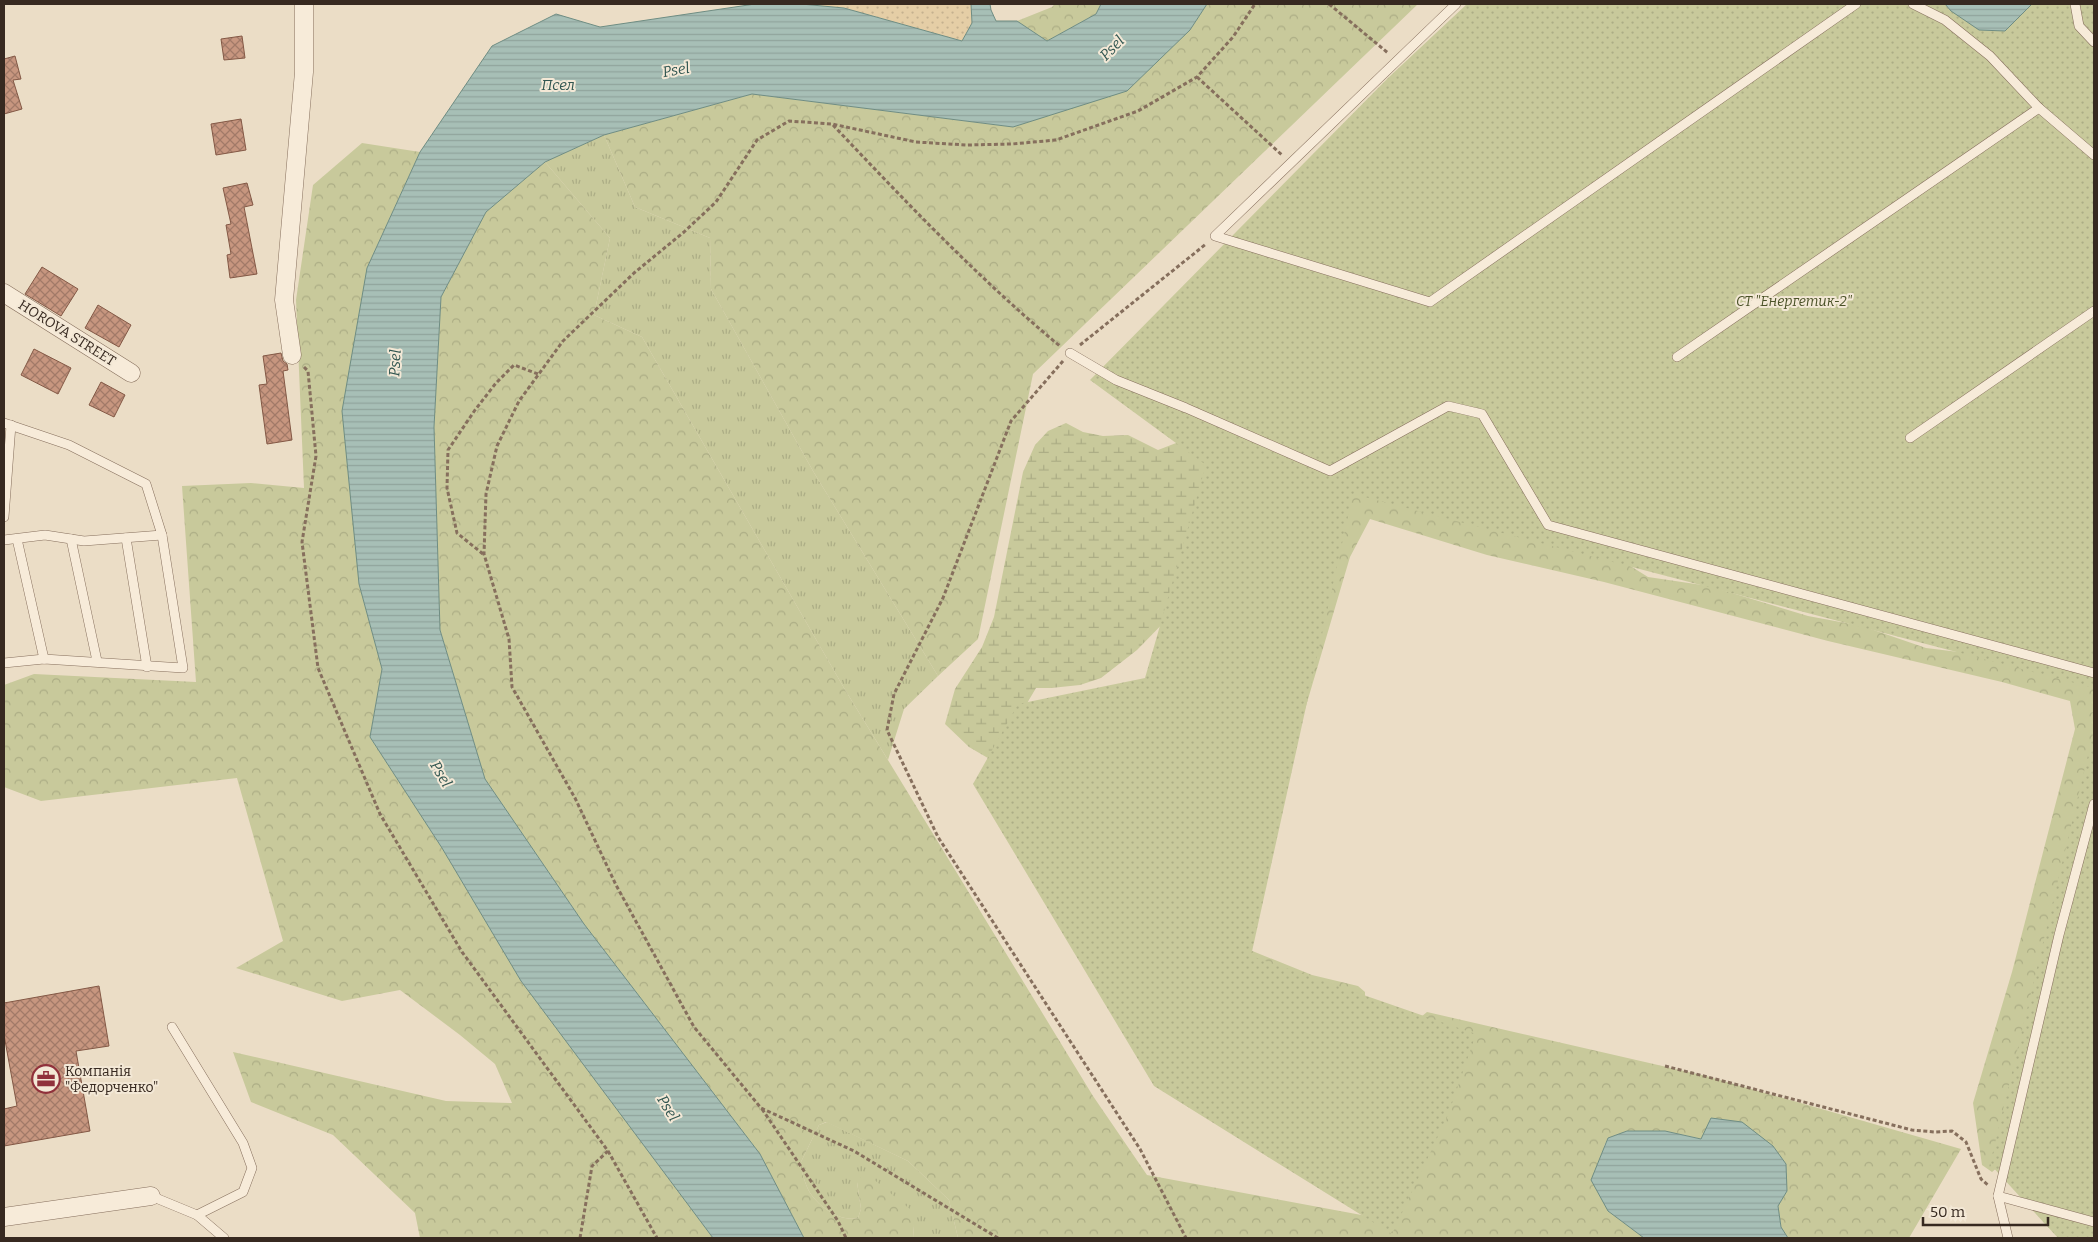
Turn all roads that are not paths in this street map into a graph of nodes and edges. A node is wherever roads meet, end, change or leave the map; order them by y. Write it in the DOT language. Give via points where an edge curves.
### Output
graph roads {
  1 [pos="304,4"];
  2 [pos="1456,4"];
  3 [pos="1856,4"];
  4 [pos="1913,4"];
  5 [pos="2075,4"];
  6 [pos="2094,42"];
  7 [pos="2039,108"];
  8 [pos="2094,155"];
  9 [pos="4,293"];
  10 [pos="2094,311"];
  11 [pos="1070,353"];
  12 [pos="292,355"];
  13 [pos="1677,357"];
  14 [pos="131,373"];
  15 [pos="7,424"];
  16 [pos="1910,438"];
  17 [pos="4,517"];
  18 [pos="162,535"];
  19 [pos="126,538"];
  20 [pos="17,539"];
  21 [pos="70,539"];
  22 [pos="4,540"];
  23 [pos="44,659"];
  24 [pos="97,661"];
  25 [pos="4,663"];
  26 [pos="147,667"];
  27 [pos="2094,673"];
  28 [pos="2094,804"];
  29 [pos="172,1027"];
  30 [pos="151,1196"];
  31 [pos="1998,1196"];
  32 [pos="197,1215"];
  33 [pos="4,1216"];
  34 [pos="2094,1222"];
  35 [pos="224,1238"];
  36 [pos="2008,1238"];
  1 -- 12 [label="street" via="304,72 284,300"];
  2 -- 3 [label="lane" via="1215,236 1430,302"];
  4 -- 7 [label="lane" via="1946,20 1990,56"];
  5 -- 6 [label="lane" via="2079,26"];
  7 -- 8 [label="lane"];
  7 -- 13 [label="lane"];
  9 -- 14 [label="street, HOROVA STREET"];
  10 -- 16 [label="lane"];
  11 -- 27 [label="lane" via="1116,380 1330,471 1448,406 1482,414 1548,525"];
  15 -- 17 [label="lane"];
  15 -- 18 [label="lane" via="69,445 146,484"];
  18 -- 19 [label="lane"];
  18 -- 26 [label="lane" via="183,668"];
  19 -- 21 [label="lane"];
  19 -- 26 [label="lane"];
  20 -- 21 [label="lane" via="45,535"];
  20 -- 22 [label="lane"];
  20 -- 23 [label="lane"];
  21 -- 24 [label="lane"];
  23 -- 24 [label="lane"];
  23 -- 25 [label="lane"];
  24 -- 26 [label="lane"];
  28 -- 31 [label="lane" via="2059,936"];
  29 -- 32 [label="lane" via="243,1143 252,1168 243,1192"];
  30 -- 32 [label="lane"];
  30 -- 33 [label="street"];
  31 -- 34 [label="lane"];
  31 -- 36 [label="lane"];
  32 -- 35 [label="lane"];
}
